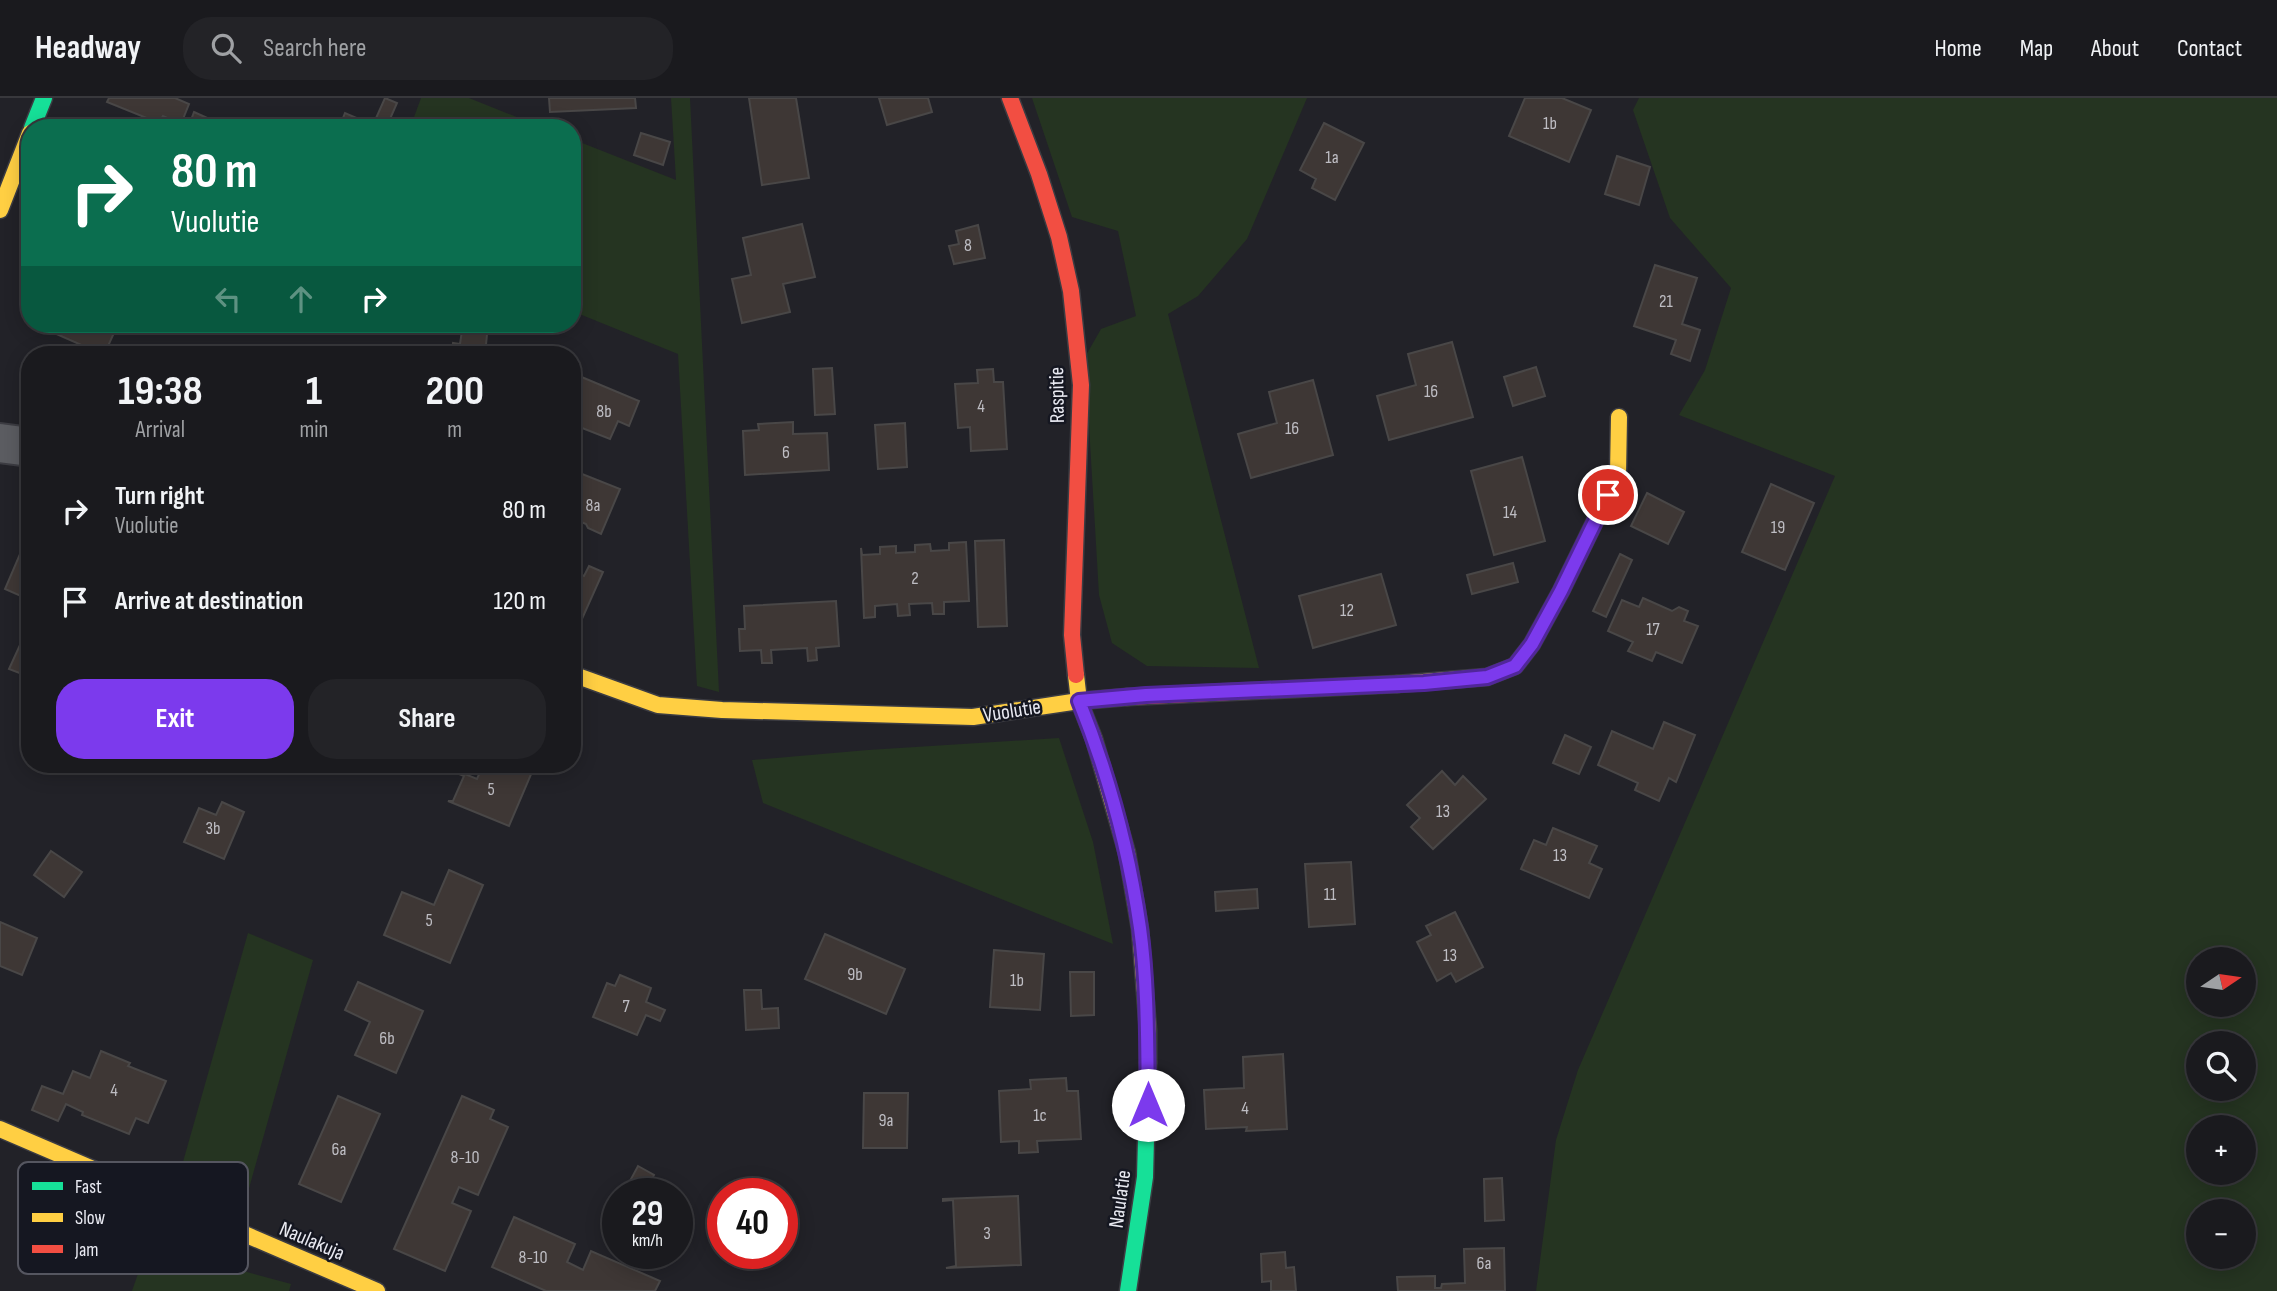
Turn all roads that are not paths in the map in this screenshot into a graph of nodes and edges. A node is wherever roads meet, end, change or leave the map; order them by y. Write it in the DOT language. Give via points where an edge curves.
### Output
graph roads {
  1 [pos="44,98"];
  2 [pos="1010,98"];
  3 [pos="36,119"];
  4 [pos="21,156"];
  5 [pos="0,210"];
  6 [pos="1619,418"];
  7 [pos="0,443"];
  8 [pos="21,446"];
  9 [pos="581,677"];
  10 [pos="1079,701"];
  11 [pos="0,1129"];
  12 [pos="77,1162"];
  13 [pos="248,1236"];
  14 [pos="377,1291"];
  15 [pos="1128,1291"];
  1 -- 3 [label="street"];
  2 -- 10 [label="street, Raspitie" via="1059,237 1074,316 1081,385 1072,635"];
  4 -- 5 [label="street"];
  6 -- 10 [label="street, Vuolutie" via="1618,474 1561,591 1515,666 1487,677 1424,683"];
  7 -- 8 [label="street"];
  9 -- 10 [label="street, Vuolutie" via="659,705 702,709 973,717"];
  10 -- 15 [label="street, Naulatie" via="1124,841 1140,929 1148,1030 1147,1130 1145,1178"];
  11 -- 12 [label="street, Naulakuja"];
  13 -- 14 [label="street, Naulakuja"];
}
